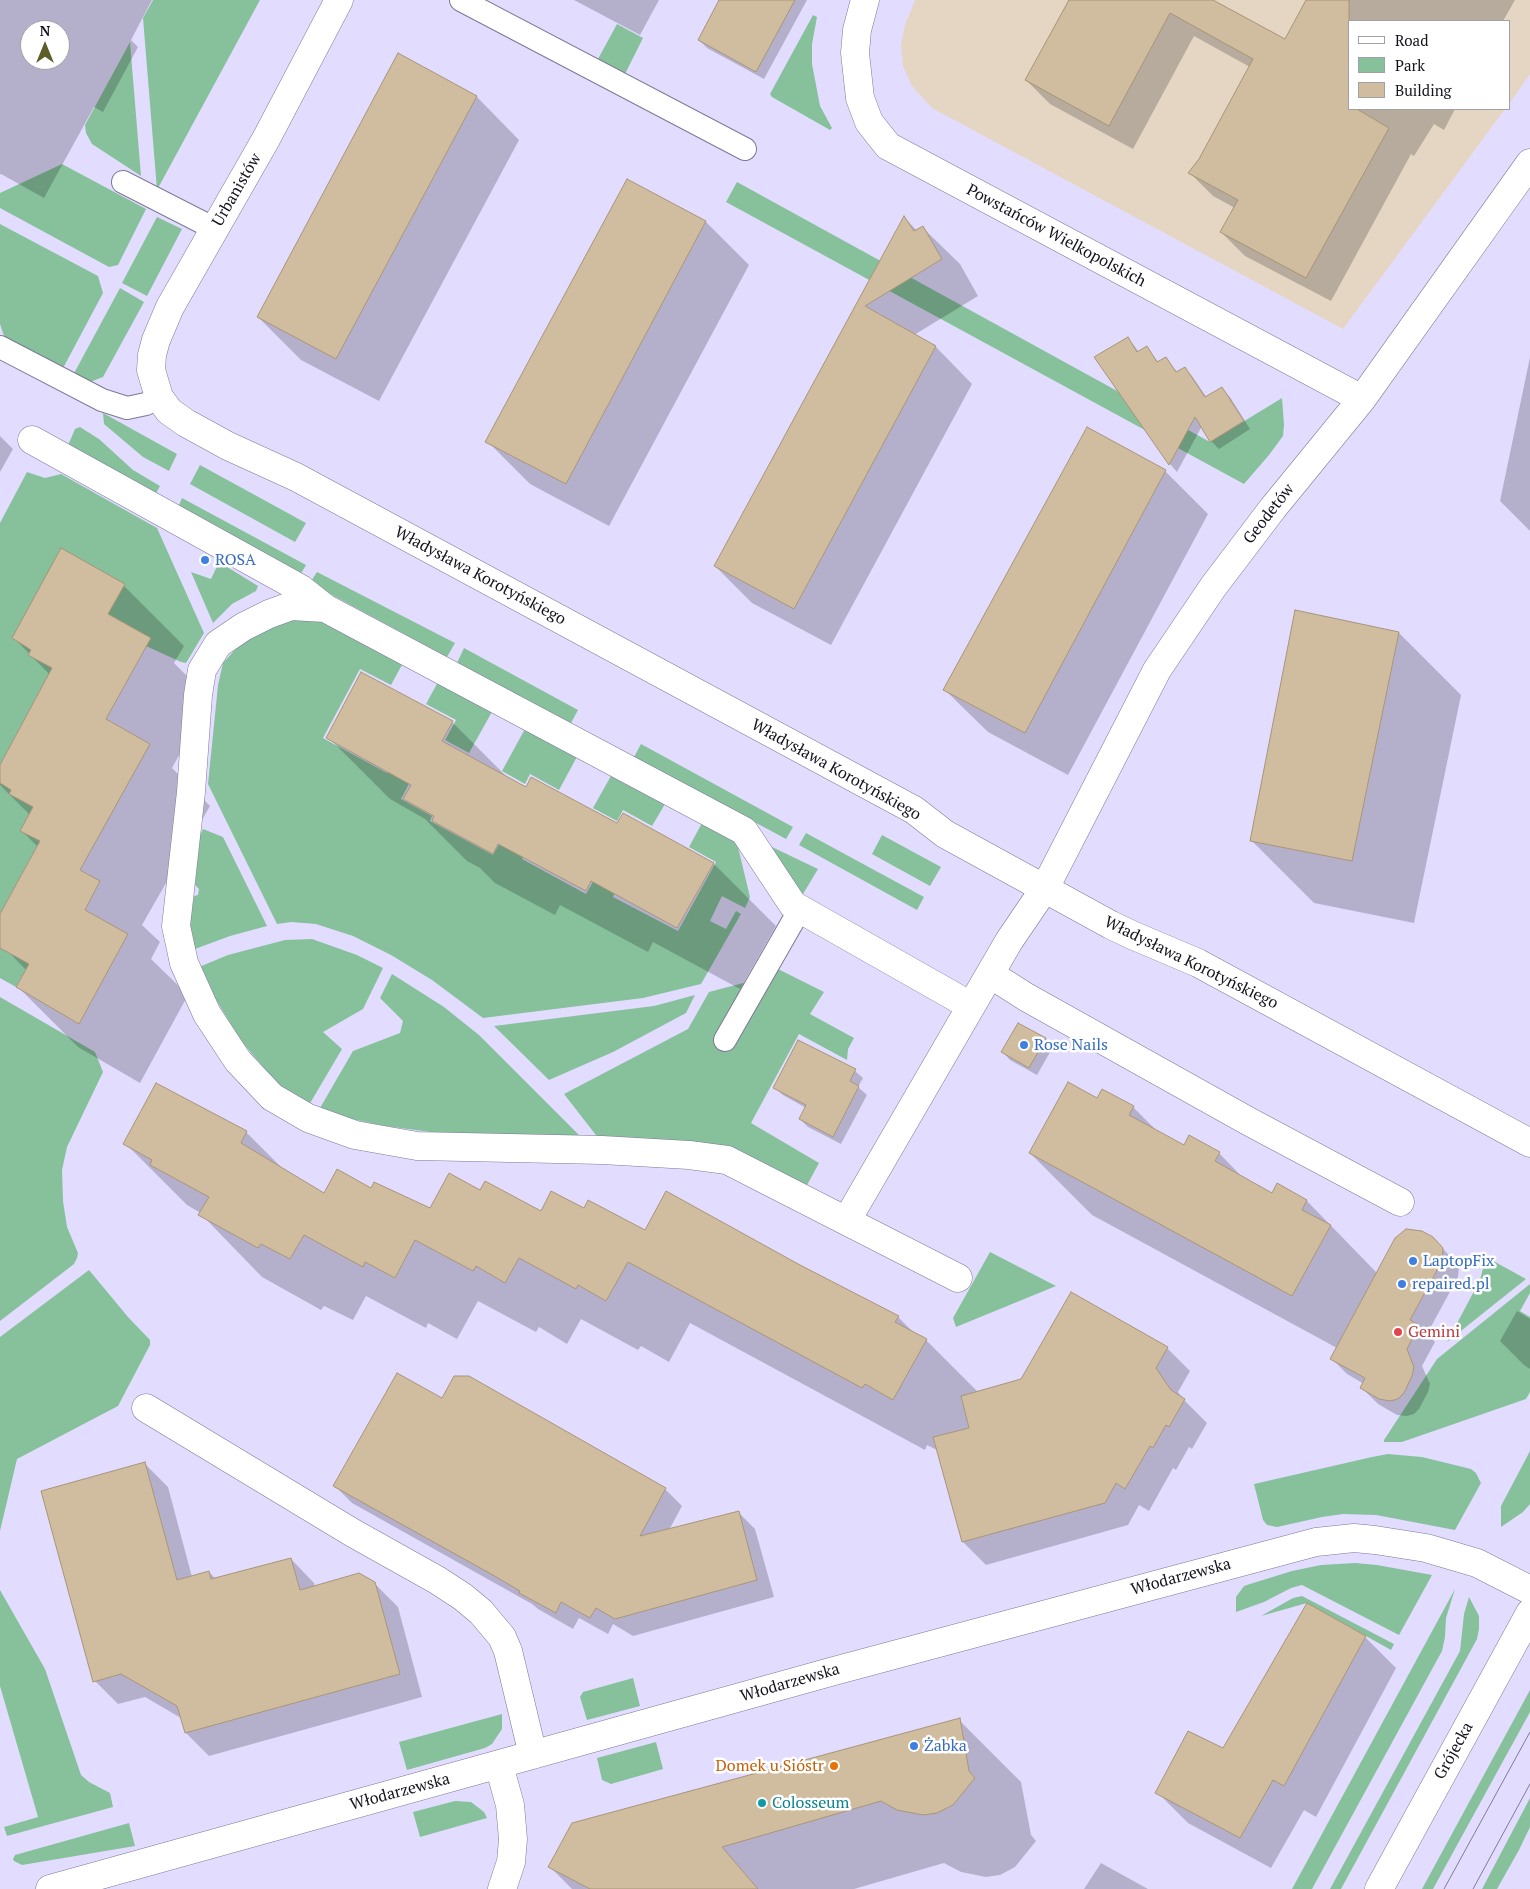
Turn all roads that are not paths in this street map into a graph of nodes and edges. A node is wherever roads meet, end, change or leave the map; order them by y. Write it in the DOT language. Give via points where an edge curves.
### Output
graph roads {
  1 [pos="339,0"];
  2 [pos="461,0"];
  3 [pos="865,0"];
  4 [pos="745,149"];
  5 [pos="1530,163"];
  6 [pos="123,182"];
  7 [pos="215,229"];
  8 [pos="0,347"];
  9 [pos="157,390"];
  10 [pos="1362,399"];
  11 [pos="32,440"];
  12 [pos="324,608"];
  13 [pos="1045,888"];
  14 [pos="796,907"];
  15 [pos="990,974"];
  16 [pos="971,1006"];
  17 [pos="725,1040"];
  18 [pos="1530,1143"];
  19 [pos="1400,1202"];
  20 [pos="847,1220"];
  21 [pos="958,1278"];
  22 [pos="146,1408"];
  23 [pos="1530,1590"];
  24 [pos="1530,1613"];
  25 [pos="534,1755"];
  26 [pos="499,1765"];
  27 [pos="504,1885"];
  28 [pos="50,1889"];
  29 [pos="1379,1889"];
  1 -- 7 [label="street, Urbanistów"];
  2 -- 4 [label="lane"];
  3 -- 10 [label="street, Powstańców Wielkopolskich" via="856,30 860,98 869,122 888,146"];
  5 -- 10 [label="street, Geodetów"];
  6 -- 7 [label="lane"];
  7 -- 9 [label="street, Urbanistów" via="170,307 156,340 151,370"];
  8 -- 9 [label="lane" via="102,400 127,408 146,404"];
  9 -- 13 [label="street, Władysława Korotyńskiego" via="169,411 186,423 296,477 914,810 945,834"];
  10 -- 13 [label="street, Geodetów" via="1213,586 1157,670"];
  11 -- 12 [label="street" via="301,589"];
  12 -- 14 [label="street" via="744,831"];
  12 -- 20 [label="street" via="291,606 268,614 218,644 202,670 176,926 184,963 207,1014 238,1061 272,1097 308,1118 356,1136 417,1146 680,1154 726,1160"];
  13 -- 15 [label="street, Geodetów"];
  13 -- 18 [label="street, Władysława Korotyńskiego" via="1132,936 1198,963"];
  14 -- 16 [label="street"];
  14 -- 17 [label="lane"];
  15 -- 16 [label="street, Geodetów"];
  15 -- 19 [label="street" via="1231,1112"];
  16 -- 20 [label="street, Geodetów"];
  20 -- 21 [label="street"];
  22 -- 25 [label="street" via="436,1580 481,1612 508,1651"];
  23 -- 25 [label="street, Włodarzewska" via="1477,1563 1426,1548 1354,1538 1316,1542 985,1629"];
  24 -- 29 [label="street, Grójecka"];
  25 -- 26 [label="street, Włodarzewska"];
  26 -- 27 [label="street" via="512,1820 511,1862"];
  26 -- 28 [label="street, Włodarzewska"];
}
